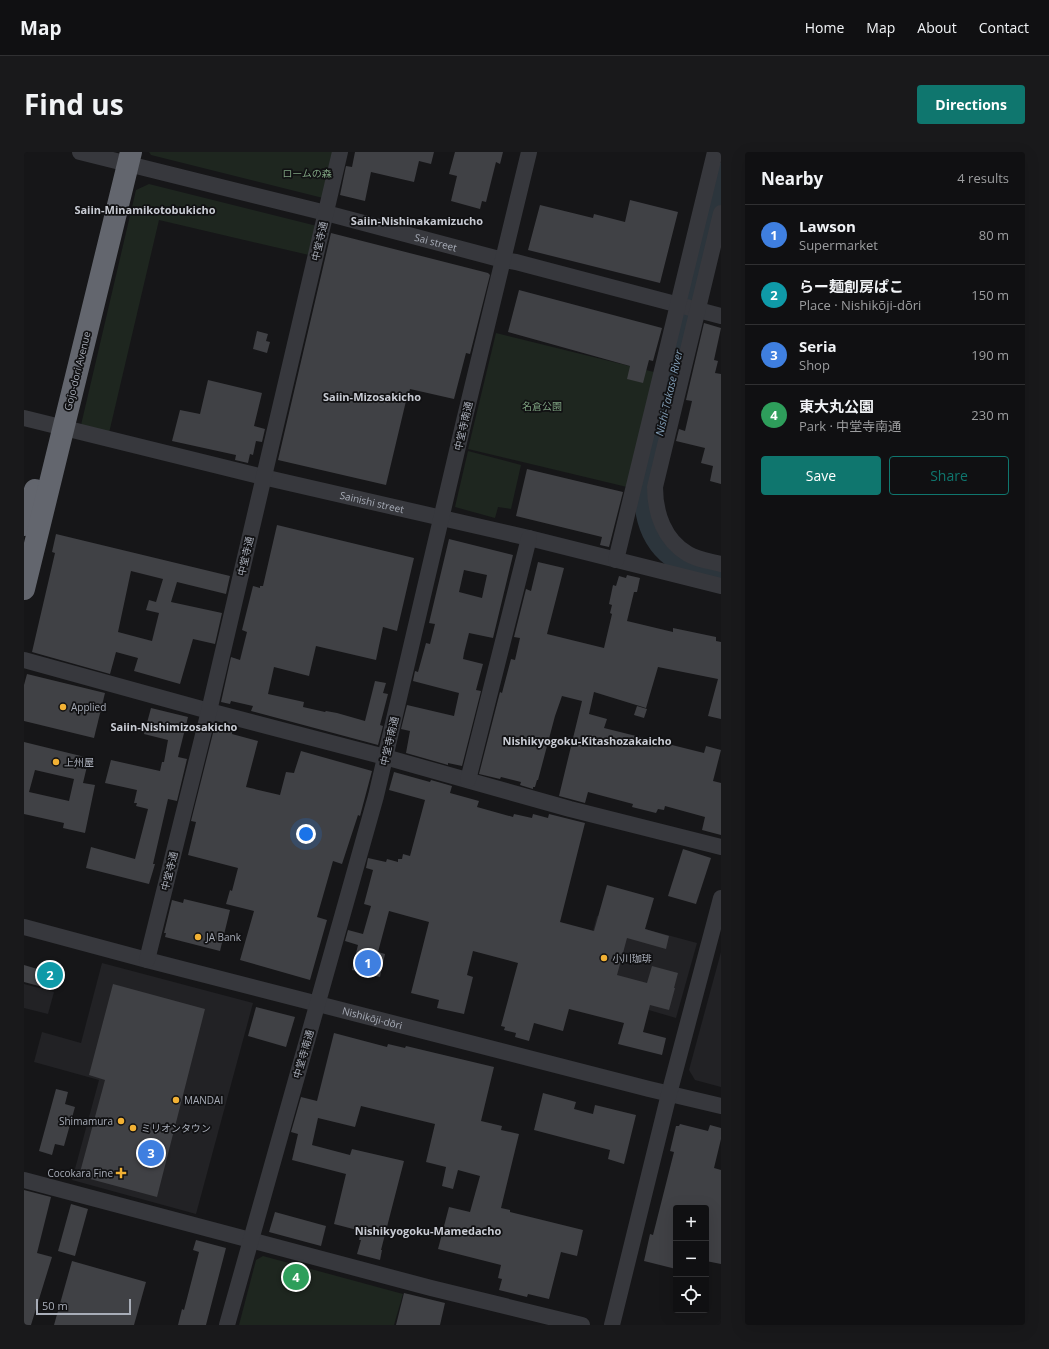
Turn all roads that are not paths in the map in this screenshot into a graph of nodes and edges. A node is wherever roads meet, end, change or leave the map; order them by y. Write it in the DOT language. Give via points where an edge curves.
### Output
graph roads {
  1 [pos="80,152"];
  2 [pos="340,152"];
  3 [pos="529,152"];
  4 [pos="715,152"];
  5 [pos="123,157"];
  6 [pos="326,213"];
  7 [pos="721,213"];
  8 [pos="503,260"];
  9 [pos="689,308"];
  10 [pos="721,316"];
  11 [pos="24,418"];
  12 [pos="57,427"];
  13 [pos="263,477"];
  14 [pos="441,518"];
  15 [pos="24,525"];
  16 [pos="529,538"];
  17 [pos="616,560"];
  18 [pos="721,564"];
  19 [pos="721,586"];
  20 [pos="24,589"];
  21 [pos="24,660"];
  22 [pos="209,711"];
  23 [pos="385,757"];
  24 [pos="468,780"];
  25 [pos="721,847"];
  26 [pos="721,898"];
  27 [pos="24,927"];
  28 [pos="147,960"];
  29 [pos="316,1004"];
  30 [pos="669,1094"];
  31 [pos="721,1106"];
  32 [pos="24,1180"];
  33 [pos="251,1241"];
  34 [pos="227,1325"];
  35 [pos="582,1325"];
  36 [pos="612,1325"];
  1 -- 5 [label="street, Sai street"];
  2 -- 6 [label="street, 中堂寺通"];
  3 -- 8 [label="street, 中堂寺南通"];
  4 -- 9 [label="street"];
  5 -- 6 [label="street, Sai street"];
  5 -- 12 [label="highway, Gojo-dori Avenue"];
  6 -- 8 [label="street, Sai street"];
  6 -- 13 [label="street, 中堂寺通"];
  7 -- 9 [label="street"];
  8 -- 9 [label="street, Sai street"];
  8 -- 14 [label="street, 中堂寺南通"];
  9 -- 10 [label="street"];
  9 -- 17 [label="street"];
  9 -- 18 [label="street" via="655,487 655,499 658,514 670,539 688,554"];
  11 -- 12 [label="street, Sainishi street"];
  12 -- 13 [label="street, Sainishi street"];
  12 -- 15 [label="highway, Gojo-dori Avenue"];
  12 -- 20 [label="highway, Gojo-dori Avenue"];
  13 -- 14 [label="street, Sainishi street"];
  13 -- 22 [label="street, 中堂寺通"];
  14 -- 16 [label="street, Sainishi street"];
  14 -- 23 [label="street, 中堂寺南通"];
  16 -- 17 [label="street, Sainishi street"];
  16 -- 24 [label="street"];
  17 -- 19 [label="street, Sainishi street"];
  21 -- 22 [label="street"];
  22 -- 23 [label="street"];
  22 -- 28 [label="street, 中堂寺通"];
  23 -- 24 [label="street"];
  23 -- 29 [label="street, 中堂寺南通"];
  24 -- 25 [label="street"];
  26 -- 30 [label="street"];
  27 -- 28 [label="street, Nishikōji-dōri"];
  28 -- 29 [label="street, Nishikōji-dōri"];
  29 -- 30 [label="street, Nishikōji-dōri"];
  29 -- 33 [label="street, 中堂寺南通"];
  30 -- 31 [label="street, Nishikōji-dōri"];
  30 -- 36 [label="street"];
  32 -- 33 [label="street"];
  33 -- 34 [label="street, 中堂寺南通"];
  33 -- 35 [label="street"];
}
